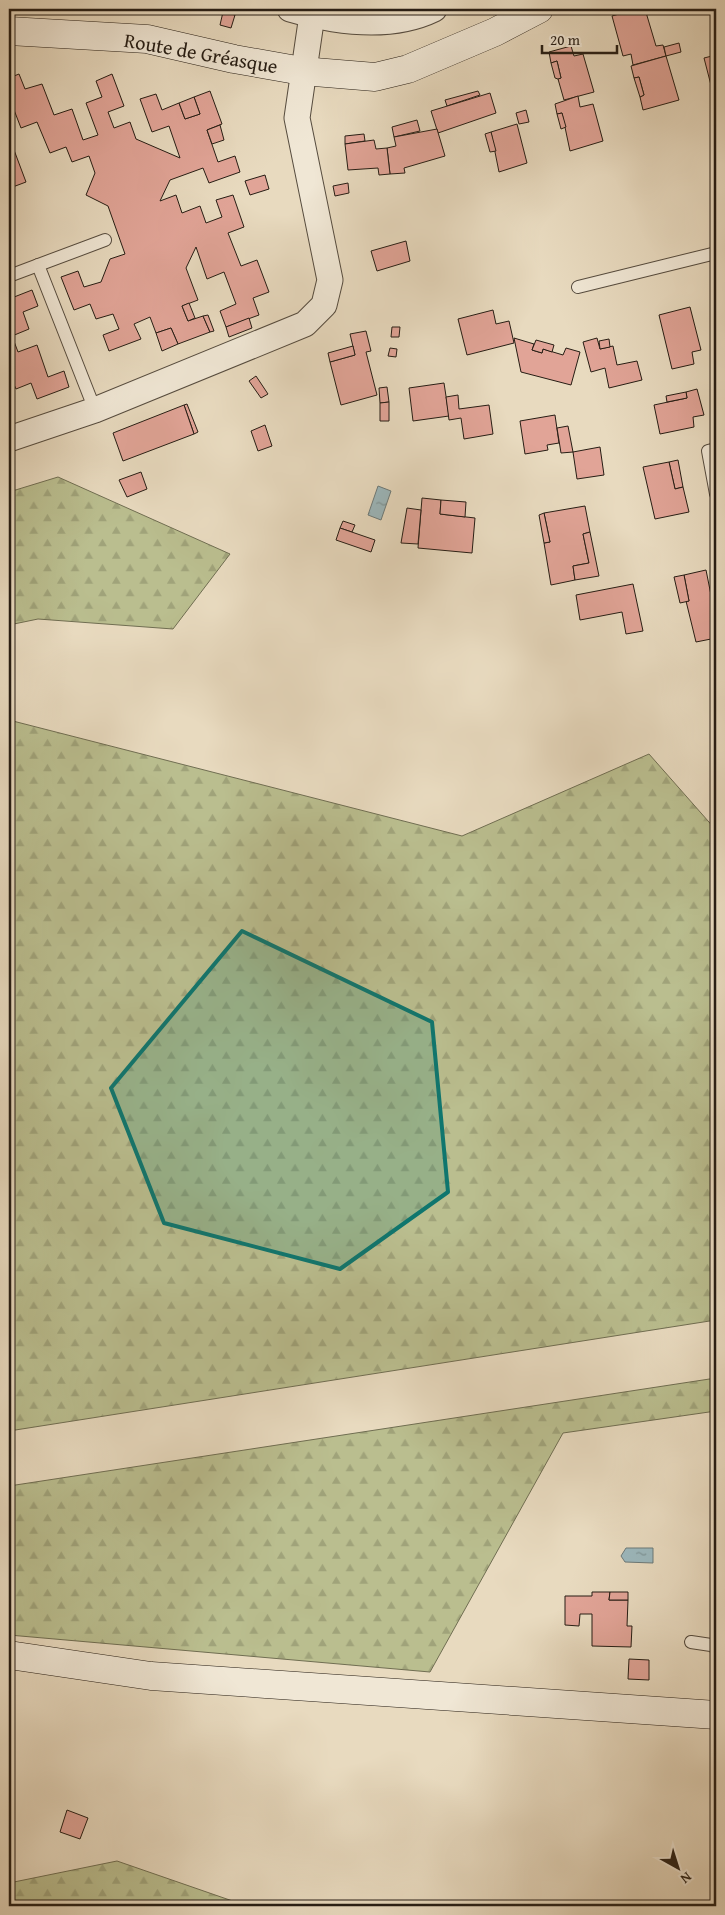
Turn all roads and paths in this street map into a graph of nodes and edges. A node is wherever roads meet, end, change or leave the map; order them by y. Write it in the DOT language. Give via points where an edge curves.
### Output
graph roads {
  1 [pos="434,9"];
  2 [pos="539,9"];
  3 [pos="301,12"];
  4 [pos="9,31"];
  5 [pos="302,71"];
  6 [pos="105,240"];
  7 [pos="716,253"];
  8 [pos="38,265"];
  9 [pos="9,276"];
  10 [pos="578,287"];
  11 [pos="95,410"];
  12 [pos="9,439"];
  13 [pos="716,449"];
  14 [pos="716,494"];
  15 [pos="691,1642"];
  16 [pos="716,1648"];
  17 [pos="9,1655"];
  18 [pos="716,1715"];
  1 -- 3 [label="street" via="415,18 366,22"];
  2 -- 5 [label="street, Route de Gréasque" via="495,32 408,69 375,77"];
  3 -- 5 [label="street"];
  4 -- 5 [label="street, Route de Gréasque" via="147,39"];
  5 -- 11 [label="street" via="297,118 330,280 324,305 305,324"];
  6 -- 8 [label="lane"];
  7 -- 10 [label="lane"];
  8 -- 9 [label="lane"];
  8 -- 11 [label="lane"];
  11 -- 12 [label="street"];
  13 -- 14 [label="lane" via="708,451"];
  15 -- 16 [label="lane"];
  17 -- 18 [label="street" via="150,1676"];
}
